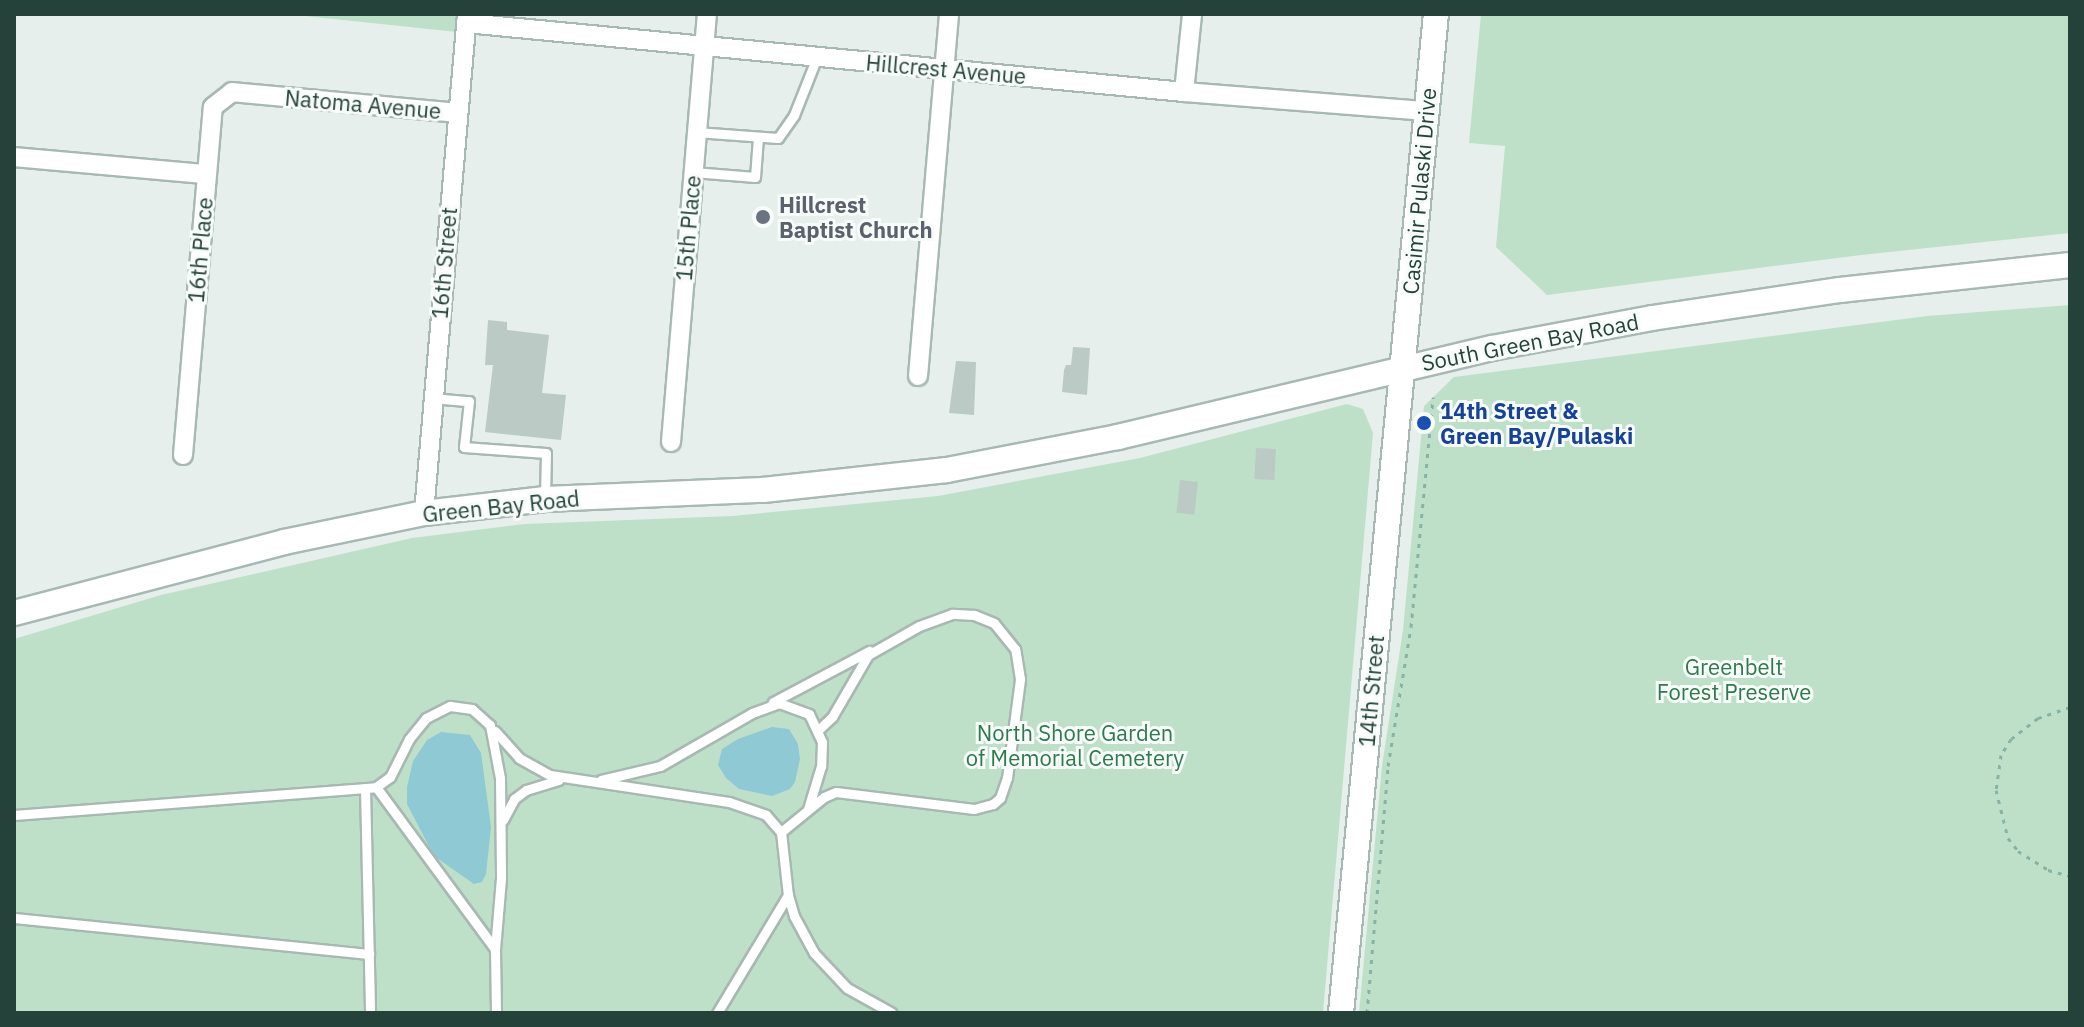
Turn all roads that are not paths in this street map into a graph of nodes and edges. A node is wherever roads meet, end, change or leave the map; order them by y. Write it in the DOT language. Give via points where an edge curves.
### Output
graph roads {
  1 [pos="707,14"];
  2 [pos="949,14"];
  3 [pos="1192,14"];
  4 [pos="1436,14"];
  5 [pos="467,19"];
  6 [pos="704,46"];
  7 [pos="817,57"];
  8 [pos="944,69"];
  9 [pos="1184,92"];
  10 [pos="268,95"];
  11 [pos="1427,111"];
  12 [pos="458,113"];
  13 [pos="696,132"];
  14 [pos="758,137"];
  15 [pos="14,157"];
  16 [pos="693,172"];
  17 [pos="206,174"];
  18 [pos="2070,265"];
  19 [pos="1402,368"];
  20 [pos="918,376"];
  21 [pos="431,398"];
  22 [pos="671,442"];
  23 [pos="183,455"];
  24 [pos="997,462"];
  25 [pos="545,499"];
  26 [pos="424,513"];
  27 [pos="14,613"];
  28 [pos="879,646"];
  29 [pos="766,705"];
  30 [pos="490,725"];
  31 [pos="818,730"];
  32 [pos="563,778"];
  33 [pos="590,782"];
  34 [pos="370,788"];
  35 [pos="808,809"];
  36 [pos="14,815"];
  37 [pos="500,827"];
  38 [pos="781,832"];
  39 [pos="788,895"];
  40 [pos="14,918"];
  41 [pos="495,949"];
  42 [pos="369,954"];
  43 [pos="370,1013"];
  44 [pos="496,1013"];
  45 [pos="717,1013"];
  46 [pos="892,1013"];
  47 [pos="1341,1013"];
  1 -- 6 [label="street, 15th Place"];
  2 -- 8 [label="street"];
  3 -- 9 [label="street"];
  4 -- 11 [label="main road, Casimir Pulaski Drive"];
  5 -- 6 [label="street, Hillcrest Avenue"];
  5 -- 12 [label="street, 16th Street"];
  6 -- 7 [label="street, Hillcrest Avenue"];
  6 -- 13 [label="street, 15th Place"];
  7 -- 8 [label="street, Hillcrest Avenue"];
  7 -- 14 [label="lane" via="794,115 778,138"];
  8 -- 9 [label="street, Hillcrest Avenue"];
  8 -- 20 [label="street"];
  9 -- 11 [label="street, Hillcrest Avenue"];
  10 -- 12 [label="street, Natoma Avenue"];
  10 -- 17 [label="street, 16th Place" via="232,92 213,107"];
  11 -- 19 [label="main road, Casimir Pulaski Drive"];
  12 -- 21 [label="street, 16th Street"];
  13 -- 14 [label="lane"];
  13 -- 16 [label="street, 15th Place"];
  14 -- 16 [label="lane" via="755,177"];
  15 -- 17 [label="street"];
  16 -- 22 [label="street, 15th Place"];
  17 -- 23 [label="street, 16th Place"];
  18 -- 19 [label="main road, South Green Bay Road" via="1840,290 1652,318"];
  19 -- 24 [label="main road, South Green Bay Road"];
  19 -- 47 [label="main road, 14th Street"];
  21 -- 25 [label="lane" via="469,401 464,447 546,453"];
  21 -- 26 [label="street, 16th Street"];
  24 -- 25 [label="main road, Green Bay Road" via="778,489"];
  25 -- 26 [label="main road, Green Bay Road"];
  26 -- 27 [label="main road, Green Bay Road" via="284,542"];
  28 -- 29 [label="lane"];
  28 -- 31 [label="lane"];
  28 -- 35 [label="lane" via="952,614 985,618 1003,630 1015,649 1020,679 1004,789 985,808 848,791 824,797"];
  29 -- 31 [label="lane" via="800,709"];
  29 -- 33 [label="lane" via="660,766"];
  30 -- 32 [label="lane" via="519,758"];
  30 -- 34 [label="lane" via="481,714 460,706 438,710 409,739 385,784"];
  30 -- 37 [label="lane" via="500,778"];
  31 -- 35 [label="lane" via="821,766"];
  32 -- 33 [label="lane"];
  32 -- 37 [label="lane" via="514,799"];
  33 -- 38 [label="lane" via="751,807"];
  34 -- 36 [label="lane"];
  34 -- 41 [label="lane"];
  34 -- 42 [label="lane"];
  35 -- 38 [label="lane"];
  37 -- 41 [label="lane"];
  38 -- 39 [label="lane"];
  39 -- 45 [label="lane"];
  39 -- 46 [label="lane" via="802,932 828,968 847,988"];
  40 -- 42 [label="lane"];
  41 -- 44 [label="lane"];
  42 -- 43 [label="lane"];
}
